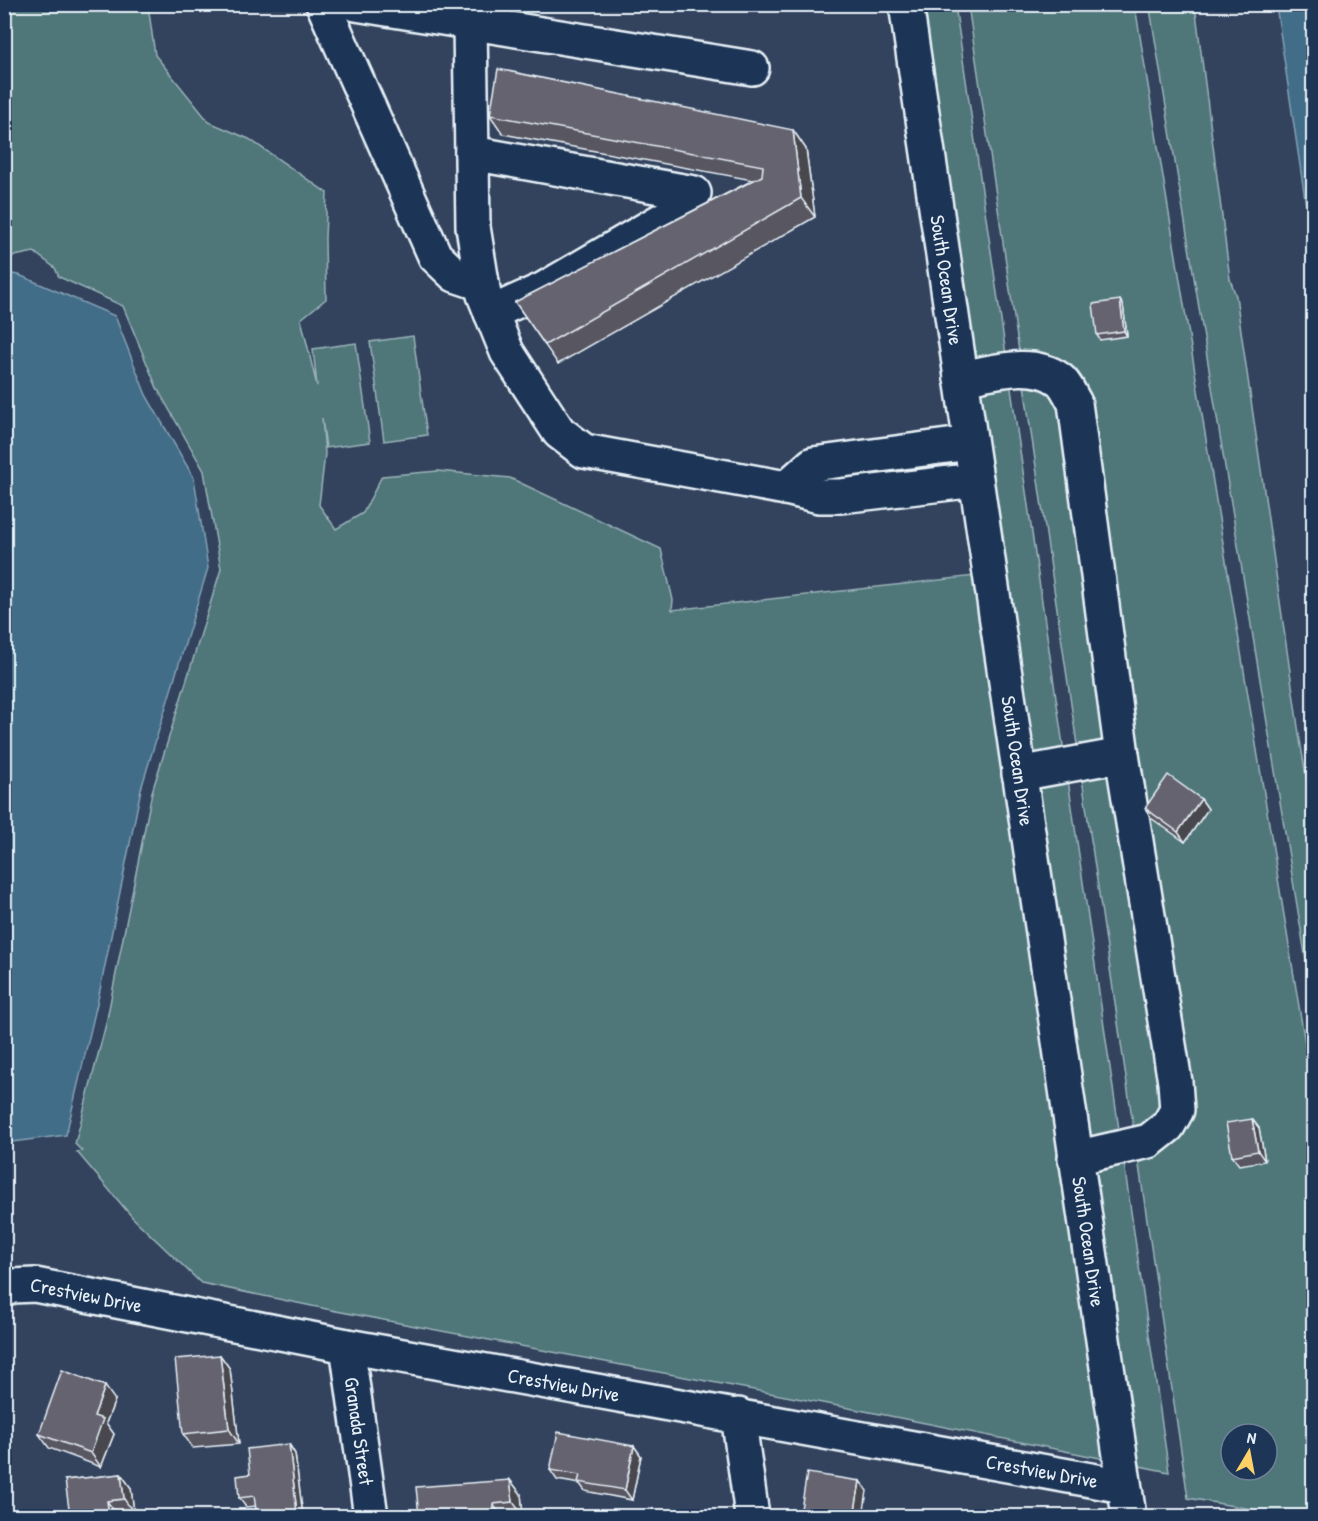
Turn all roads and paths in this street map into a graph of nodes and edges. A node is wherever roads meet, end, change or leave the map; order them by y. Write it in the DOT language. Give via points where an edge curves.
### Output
graph roads {
  1 [pos="323,4"];
  2 [pos="356,4"];
  3 [pos="906,4"];
  4 [pos="470,23"];
  5 [pos="752,68"];
  6 [pos="472,153"];
  7 [pos="487,298"];
  8 [pos="961,378"];
  9 [pos="970,443"];
  10 [pos="976,480"];
  11 [pos="786,488"];
  12 [pos="1122,755"];
  13 [pos="1019,774"];
  14 [pos="1075,1158"];
  15 [pos="4,1290"];
  16 [pos="347,1346"];
  17 [pos="738,1415"];
  18 [pos="1126,1501"];
  19 [pos="371,1516"];
  20 [pos="752,1516"];
  1 -- 7 [label="main road" via="435,256"];
  2 -- 4 [label="main road"];
  3 -- 8 [label="main road, South Ocean Drive"];
  4 -- 5 [label="main road"];
  4 -- 6 [label="main road"];
  6 -- 7 [label="main road" via="473,227"];
  6 -- 7 [label="main road" via="694,193 688,206 544,289"];
  7 -- 11 [label="main road" via="507,352 559,432 584,451"];
  8 -- 9 [label="main road, South Ocean Drive"];
  8 -- 12 [label="main road" via="1042,369 1061,380 1075,403"];
  9 -- 10 [label="main road, South Ocean Drive"];
  9 -- 11 [label="main road" via="813,464"];
  10 -- 11 [label="main road" via="841,496 819,496"];
  10 -- 13 [label="main road, South Ocean Drive"];
  12 -- 13 [label="main road"];
  12 -- 14 [label="main road" via="1177,1110 1168,1126 1149,1141"];
  13 -- 14 [label="main road, South Ocean Drive"];
  14 -- 18 [label="main road, South Ocean Drive"];
  15 -- 16 [label="main road, Crestview Drive" via="35,1285"];
  16 -- 17 [label="main road, Crestview Drive"];
  16 -- 19 [label="main road, Granada Street"];
  17 -- 18 [label="main road, Crestview Drive"];
  17 -- 20 [label="main road"];
}
